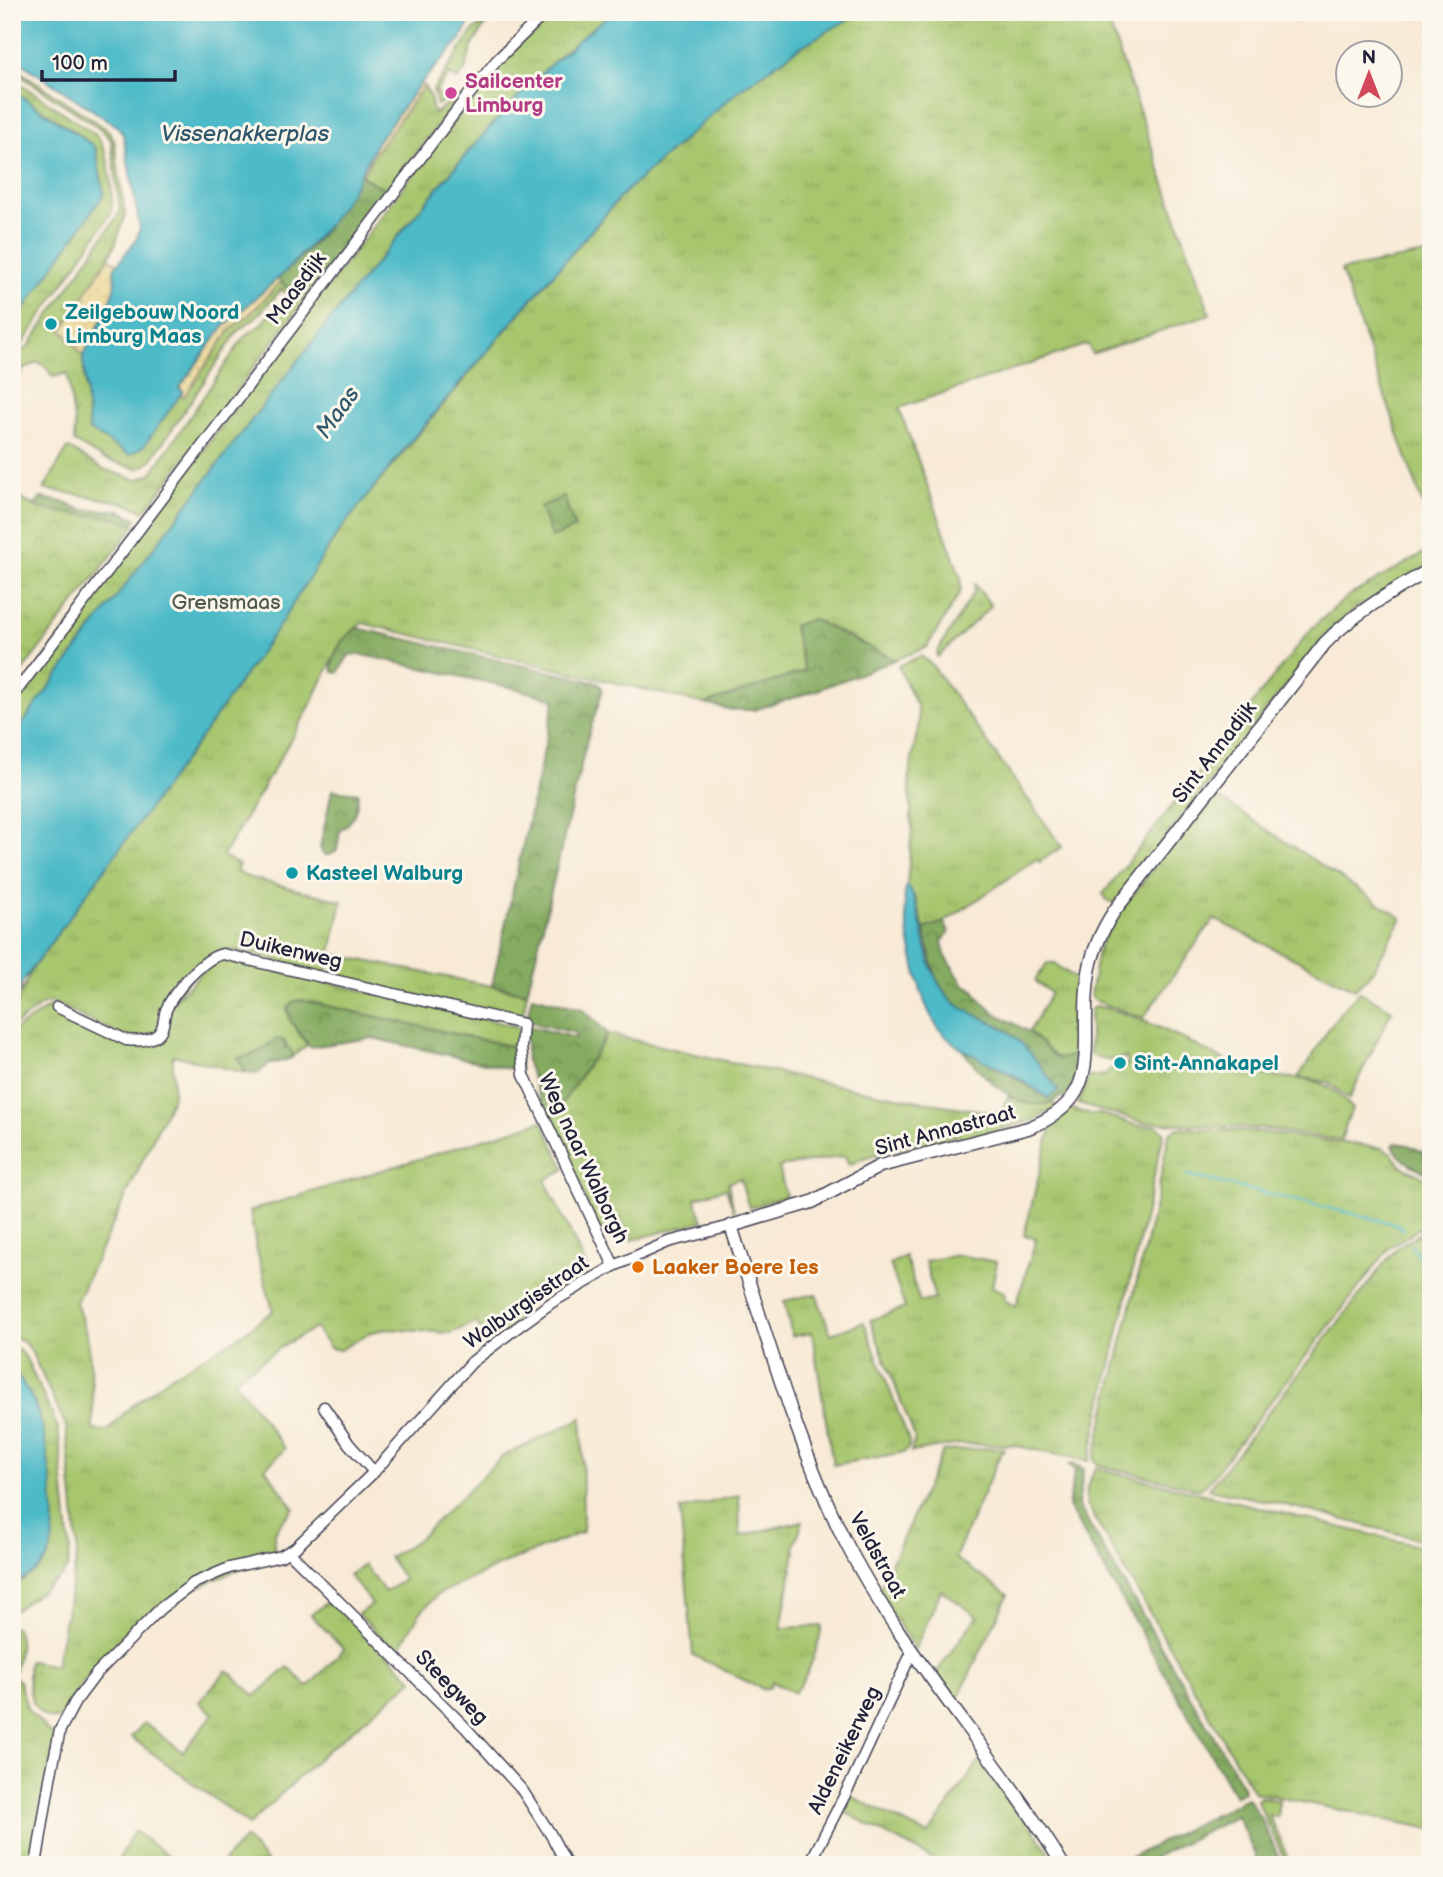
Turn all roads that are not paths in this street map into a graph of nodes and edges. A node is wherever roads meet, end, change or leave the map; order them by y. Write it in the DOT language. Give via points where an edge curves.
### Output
graph roads {
  1 [pos="546,12"];
  2 [pos="1431,569"];
  3 [pos="12,697"];
  4 [pos="1086,1003"];
  5 [pos="57,1007"];
  6 [pos="523,1024"];
  7 [pos="731,1226"];
  8 [pos="614,1266"];
  9 [pos="324,1407"];
  10 [pos="373,1472"];
  11 [pos="289,1552"];
  12 [pos="912,1652"];
  13 [pos="36,1865"];
  14 [pos="567,1865"];
  15 [pos="809,1865"];
  16 [pos="1063,1865"];
  1 -- 3 [label="street, Maasdijk" via="463,102"];
  2 -- 4 [label="street, Sint Annadijk" via="1348,622 1312,657 1115,910 1093,956"];
  4 -- 7 [label="street, Sint Annastraat" via="1081,1080 1070,1102 1048,1120 880,1166 804,1205"];
  5 -- 6 [label="street, Duikenweg" via="125,1040 153,1037 162,1030 167,1007 190,977 223,954"];
  6 -- 8 [label="street, Weg naar Walborgh" via="524,1075"];
  7 -- 8 [label="street, Walburgisstraat" via="668,1242"];
  7 -- 12 [label="street, Veldstraat" via="793,1416 842,1535"];
  8 -- 10 [label="street, Walburgisstraat" via="551,1303 472,1362"];
  9 -- 10 [label="street"];
  10 -- 11 [label="street, Walburgisstraat"];
  11 -- 13 [label="street" via="229,1567 194,1583 161,1608 96,1674 60,1730"];
  11 -- 14 [label="street, Steegweg" via="522,1790"];
  12 -- 15 [label="street, Aldeneikerweg"];
  12 -- 16 [label="street, Veldstraat"];
}
